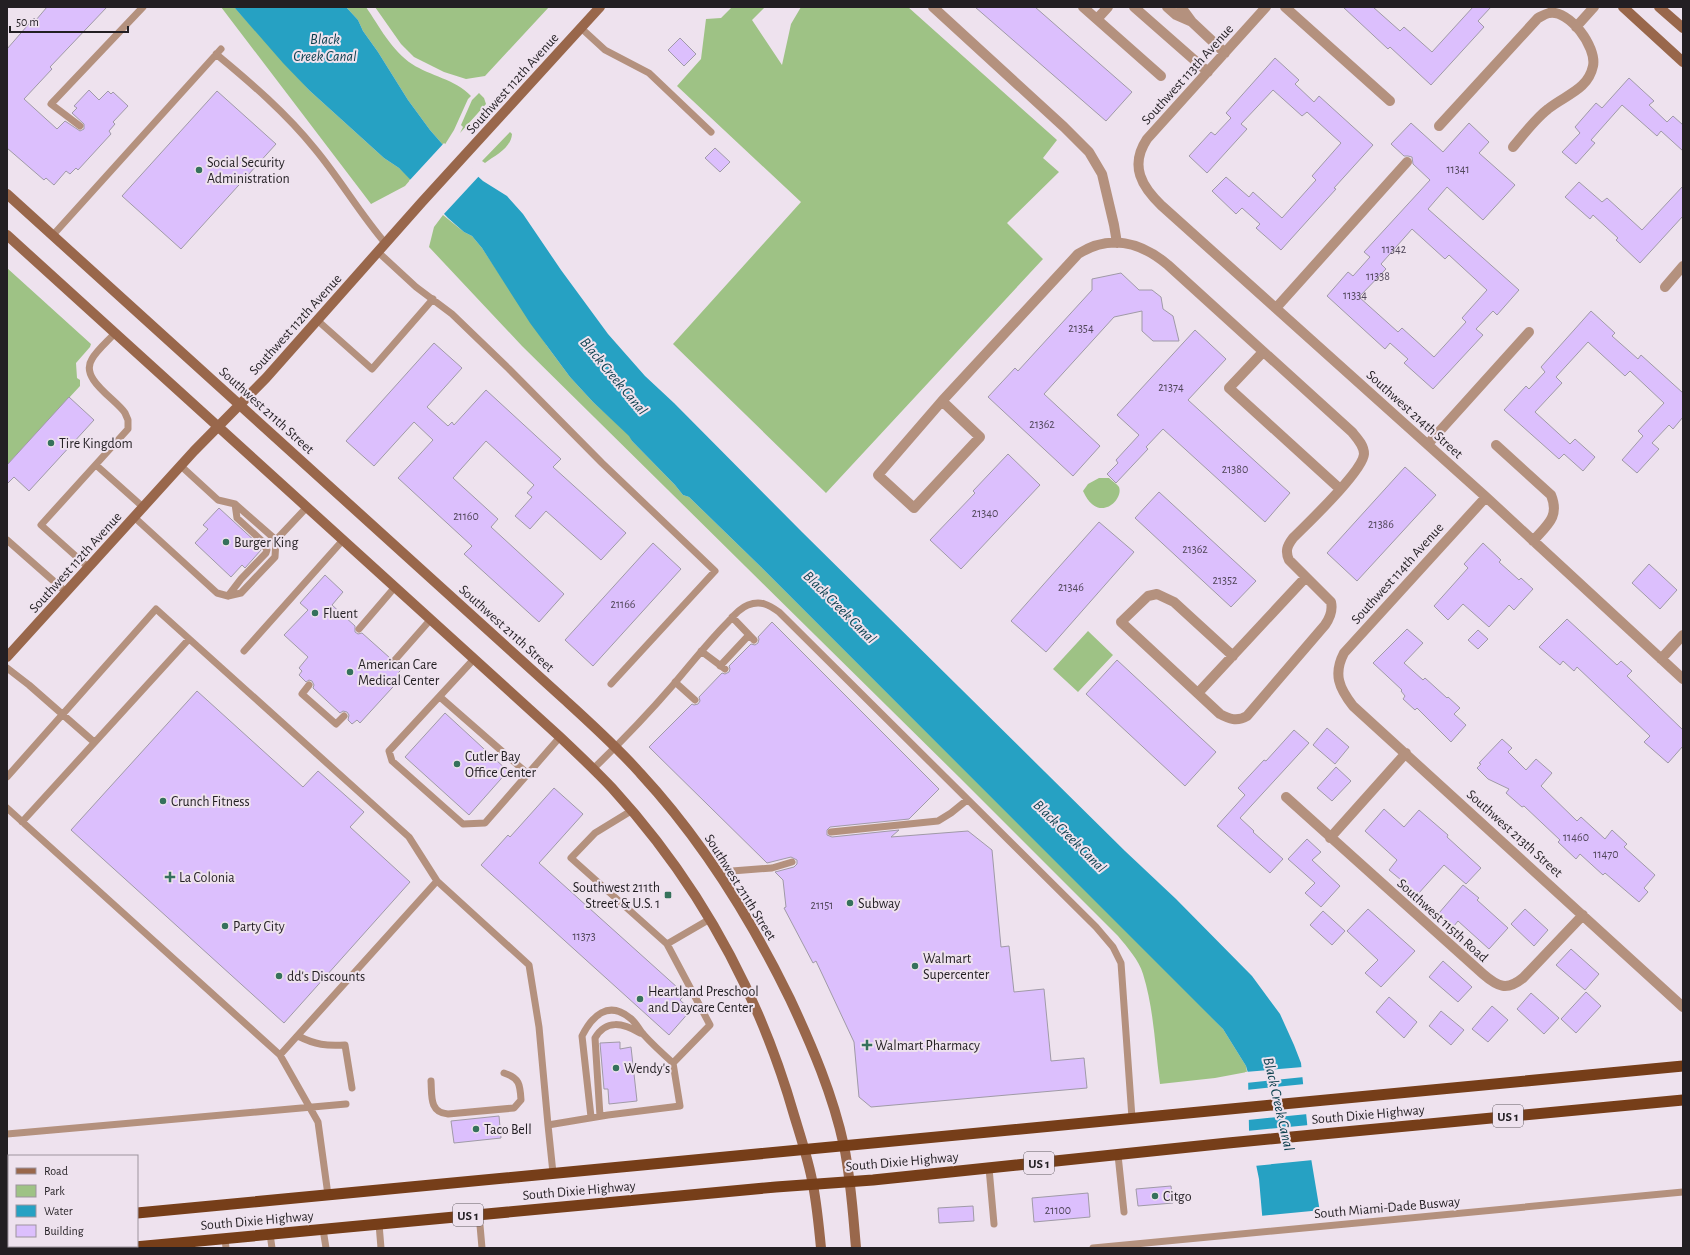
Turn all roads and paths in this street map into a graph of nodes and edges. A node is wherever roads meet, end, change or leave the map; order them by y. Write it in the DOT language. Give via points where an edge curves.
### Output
graph roads {
  1 [pos="143,7"];
  2 [pos="600,7"];
  3 [pos="933,7"];
  4 [pos="1083,7"];
  5 [pos="1108,7"];
  6 [pos="1134,7"];
  7 [pos="1168,7"];
  8 [pos="1181,7"];
  9 [pos="1266,7"];
  10 [pos="1285,7"];
  11 [pos="1594,7"];
  12 [pos="1623,7"];
  13 [pos="1660,7"];
  14 [pos="1097,19"];
  15 [pos="1192,22"];
  16 [pos="1576,27"];
  17 [pos="581,28"];
  18 [pos="1683,28"];
  19 [pos="1225,53"];
  20 [pos="1683,62"];
  21 [pos="1208,72"];
  22 [pos="1161,76"];
  23 [pos="1390,100"];
  24 [pos="80,126"];
  25 [pos="1439,126"];
  26 [pos="711,132"];
  27 [pos="1513,147"];
  28 [pos="1407,162"];
  29 [pos="1138,165"];
  30 [pos="7,194"];
  31 [pos="7,235"];
  32 [pos="52,235"];
  33 [pos="1117,243"];
  34 [pos="386,244"];
  35 [pos="378,252"];
  36 [pos="1683,266"];
  37 [pos="1665,286"];
  38 [pos="433,300"];
  39 [pos="1276,308"];
  40 [pos="317,320"];
  41 [pos="1529,332"];
  42 [pos="115,333"];
  43 [pos="1263,352"];
  44 [pos="942,401"];
  45 [pos="240,404"];
  46 [pos="217,427"];
  47 [pos="1428,444"];
  48 [pos="1496,445"];
  49 [pos="96,465"];
  50 [pos="181,466"];
  51 [pos="1340,489"];
  52 [pos="1486,497"];
  53 [pos="235,504"];
  54 [pos="143,507"];
  55 [pos="307,507"];
  56 [pos="134,517"];
  57 [pos="7,540"];
  58 [pos="276,540"];
  59 [pos="343,540"];
  60 [pos="1533,541"];
  61 [pos="88,567"];
  62 [pos="1306,577"];
  63 [pos="395,587"];
  64 [pos="66,592"];
  65 [pos="228,596"];
  66 [pos="732,617"];
  67 [pos="431,619"];
  68 [pos="358,629"];
  69 [pos="1683,635"];
  70 [pos="189,639"];
  71 [pos="244,651"];
  72 [pos="701,651"];
  73 [pos="1233,656"];
  74 [pos="7,657"];
  75 [pos="474,659"];
  76 [pos="1661,659"];
  77 [pos="394,661"];
  78 [pos="7,668"];
  79 [pos="1338,674"];
  80 [pos="1683,679"];
  81 [pos="675,682"];
  82 [pos="611,684"];
  83 [pos="309,685"];
  84 [pos="1198,693"];
  85 [pos="440,697"];
  86 [pos="695,700"];
  87 [pos="63,714"];
  88 [pos="344,716"];
  89 [pos="560,737"];
  90 [pos="94,742"];
  91 [pos="616,747"];
  92 [pos="1406,753"];
  93 [pos="593,769"];
  94 [pos="528,774"];
  95 [pos="7,777"];
  96 [pos="1286,798"];
  97 [pos="967,800"];
  98 [pos="7,808"];
  99 [pos="631,811"];
  100 [pos="22,822"];
  101 [pos="831,832"];
  102 [pos="1330,838"];
  103 [pos="792,862"];
  104 [pos="719,872"];
  105 [pos="437,881"];
  106 [pos="1583,915"];
  107 [pos="710,919"];
  108 [pos="667,944"];
  109 [pos="1682,1005"];
  110 [pos="643,1035"];
  111 [pos="298,1036"];
  112 [pos="280,1056"];
  113 [pos="673,1064"];
  114 [pos="1681,1064"];
  115 [pos="504,1074"];
  116 [pos="431,1081"];
  117 [pos="352,1088"];
  118 [pos="1683,1100"];
  119 [pos="346,1104"];
  120 [pos="310,1107"];
  121 [pos="600,1116"];
  122 [pos="591,1117"];
  123 [pos="1132,1118"];
  124 [pos="548,1125"];
  125 [pos="7,1134"];
  126 [pos="844,1147"];
  127 [pos="804,1150"];
  128 [pos="1118,1155"];
  129 [pos="989,1168"];
  130 [pos="553,1173"];
  131 [pos="849,1181"];
  132 [pos="813,1184"];
  133 [pos="1683,1192"];
  134 [pos="328,1195"];
  135 [pos="1124,1212"];
  136 [pos="138,1213"];
  137 [pos="479,1214"];
  138 [pos="379,1224"];
  139 [pos="994,1224"];
  140 [pos="323,1229"];
  141 [pos="270,1234"];
  142 [pos="226,1243"];
  143 [pos="175,1246"];
  144 [pos="124,1248"];
  145 [pos="129,1248"];
  146 [pos="272,1248"];
  147 [pos="326,1248"];
  148 [pos="381,1248"];
  149 [pos="482,1248"];
  150 [pos="821,1248"];
  151 [pos="856,1248"];
  152 [pos="1093,1248"];
  1 -- 24 [label="lane" via="51,104"];
  2 -- 17 [label="main road, Southwest 112th Avenue"];
  3 -- 33 [label="street" via="1089,152 1102,174"];
  4 -- 14 [label="street"];
  5 -- 14 [label="street"];
  6 -- 21 [label="street"];
  7 -- 15 [label="street" via="1176,15"];
  8 -- 15 [label="street"];
  9 -- 19 [label="street, Southwest 113th Avenue"];
  10 -- 23 [label="street"];
  11 -- 16 [label="street"];
  12 -- 20 [label="main road"];
  13 -- 18 [label="main road"];
  14 -- 22 [label="street"];
  15 -- 19 [label="street"];
  16 -- 25 [label="street" via="1562,16 1550,12 1538,18"];
  16 -- 27 [label="street" via="1592,51 1594,58 1591,75 1580,89 1548,109"];
  17 -- 26 [label="lane" via="606,50 649,73"];
  17 -- 34 [label="main road, Southwest 112th Avenue"];
  19 -- 21 [label="street, Southwest 113th Avenue"];
  21 -- 29 [label="street, Southwest 113th Avenue" via="1147,139 1140,151"];
  28 -- 39 [label="street"];
  29 -- 39 [label="street, Southwest 214th Street" via="1144,187 1155,200"];
  30 -- 32 [label="main road, Southwest 211th Street"];
  31 -- 42 [label="main road"];
  32 -- 34 [label="lane" via="218,52 315,148"];
  32 -- 45 [label="main road, Southwest 211th Street"];
  33 -- 43 [label="street" via="1133,245 1152,252"];
  33 -- 44 [label="street" via="1098,244 1078,254"];
  34 -- 35 [label="main road, Southwest 112th Avenue"];
  35 -- 38 [label="lane"];
  35 -- 40 [label="main road, Southwest 112th Avenue"];
  36 -- 37 [label="street"];
  38 -- 40 [label="lane" via="372,369"];
  38 -- 82 [label="lane" via="452,314 510,369 602,463 715,571"];
  39 -- 47 [label="street, Southwest 214th Street"];
  40 -- 45 [label="main road, Southwest 112th Avenue"];
  41 -- 47 [label="street"];
  42 -- 46 [label="main road"];
  42 -- 49 [label="lane" via="91,359 89,370 94,381 125,413 128,429"];
  43 -- 51 [label="street" via="1352,432 1361,444 1364,454 1360,464"];
  43 -- 51 [label="street" via="1229,388"];
  44 -- 44 [label="street" via="980,437 914,508 878,474"];
  45 -- 46 [label="main road, Southwest 112th Avenue"];
  45 -- 91 [label="main road, Southwest 211th Street"];
  46 -- 50 [label="main road, Southwest 112th Avenue"];
  46 -- 55 [label="main road"];
  47 -- 52 [label="street, Southwest 214th Street"];
  48 -- 60 [label="street" via="1551,495 1554,502 1552,519"];
  49 -- 54 [label="lane"];
  49 -- 61 [label="lane" via="41,525"];
  50 -- 53 [label="lane" via="218,500"];
  50 -- 54 [label="main road, Southwest 112th Avenue"];
  51 -- 62 [label="street" via="1293,538 1287,548 1289,560"];
  52 -- 60 [label="street, Southwest 214th Street"];
  52 -- 79 [label="street, Southwest 114th Avenue" via="1348,648 1340,660"];
  53 -- 58 [label="lane"];
  53 -- 65 [label="lane" via="237,518 261,540 267,550"];
  54 -- 56 [label="main road, Southwest 112th Avenue"];
  55 -- 58 [label="lane"];
  55 -- 59 [label="main road"];
  56 -- 61 [label="main road, Southwest 112th Avenue"];
  56 -- 65 [label="lane" via="217,593"];
  57 -- 64 [label="lane"];
  58 -- 65 [label="lane" via="275,557 241,593"];
  59 -- 63 [label="main road"];
  59 -- 71 [label="lane"];
  60 -- 76 [label="street, Southwest 214th Street"];
  61 -- 64 [label="main road, Southwest 112th Avenue"];
  62 -- 73 [label="street"];
  62 -- 84 [label="street" via="1331,602 1330,615 1251,712 1241,720 1228,718 1220,714"];
  63 -- 67 [label="main road"];
  63 -- 68 [label="lane"];
  64 -- 74 [label="main road, Southwest 112th Avenue"];
  66 -- 72 [label="lane"];
  66 -- 72 [label="lane" via="752,637 723,668"];
  66 -- 97 [label="lane" via="748,605 756,603 765,603 779,612"];
  67 -- 75 [label="main road"];
  67 -- 77 [label="lane"];
  69 -- 76 [label="street"];
  70 -- 87 [label="lane" via="156,609"];
  70 -- 90 [label="lane"];
  70 -- 105 [label="lane" via="409,837"];
  72 -- 81 [label="lane"];
  73 -- 84 [label="street"];
  73 -- 84 [label="street" via="1163,595 1148,596 1121,622"];
  75 -- 85 [label="lane"];
  75 -- 89 [label="main road"];
  76 -- 80 [label="street, Southwest 214th Street"];
  78 -- 87 [label="lane"];
  79 -- 92 [label="street, Southwest 213th Street" via="1342,690 1353,706"];
  81 -- 86 [label="lane"];
  81 -- 91 [label="lane"];
  83 -- 88 [label="lane" via="302,694 336,724"];
  85 -- 94 [label="lane"];
  85 -- 94 [label="lane" via="389,751 392,761 463,824 485,823"];
  87 -- 90 [label="lane"];
  87 -- 95 [label="lane"];
  89 -- 93 [label="main road"];
  89 -- 94 [label="lane"];
  90 -- 100 [label="lane"];
  91 -- 93 [label="lane"];
  91 -- 104 [label="main road, Southwest 211th Street" via="671,809"];
  92 -- 102 [label="street"];
  92 -- 106 [label="street, Southwest 213th Street"];
  93 -- 99 [label="main road"];
  96 -- 102 [label="street, Southwest 115th Road"];
  97 -- 101 [label="lane" via="938,821"];
  97 -- 123 [label="lane" via="1096,927 1116,952 1121,963"];
  98 -- 100 [label="lane"];
  99 -- 107 [label="main road" via="684,878"];
  99 -- 108 [label="lane" via="595,833 571,858"];
  100 -- 112 [label="lane"];
  102 -- 106 [label="street, Southwest 115th Road" via="1483,974 1504,987 1518,983"];
  103 -- 104 [label="lane" via="772,868"];
  104 -- 126 [label="main road, Southwest 211th Street" via="764,948 805,1031 828,1092"];
  105 -- 111 [label="lane"];
  105 -- 124 [label="lane" via="529,965 539,1027"];
  106 -- 109 [label="street, Southwest 213th Street"];
  107 -- 108 [label="lane"];
  107 -- 127 [label="main road" via="738,970 762,1023 786,1088"];
  108 -- 113 [label="lane" via="710,1025"];
  110 -- 113 [label="lane"];
  110 -- 121 [label="lane" via="629,1026 615,1024 606,1026 595,1038"];
  110 -- 122 [label="lane" via="631,1018 619,1012 608,1010 595,1016 588,1024 582,1036"];
  111 -- 112 [label="lane"];
  111 -- 117 [label="lane" via="325,1046 345,1045"];
  112 -- 120 [label="lane"];
  113 -- 121 [label="lane" via="680,1106"];
  114 -- 123 [label="highway, South Dixie Highway / US 1"];
  115 -- 116 [label="lane" via="514,1078 520,1086 522,1100 514,1108 441,1113 432,1103"];
  118 -- 128 [label="highway, South Dixie Highway / US 1" via="1228,1142"];
  119 -- 120 [label="lane"];
  120 -- 125 [label="lane"];
  120 -- 134 [label="lane" via="318,1122"];
  121 -- 122 [label="lane"];
  122 -- 124 [label="lane"];
  123 -- 126 [label="highway, South Dixie Highway / US 1"];
  124 -- 130 [label="lane"];
  126 -- 127 [label="highway, South Dixie Highway / US 1"];
  126 -- 131 [label="main road, Southwest 211th Street"];
  127 -- 130 [label="highway, South Dixie Highway / US 1"];
  127 -- 132 [label="main road"];
  128 -- 129 [label="highway, South Dixie Highway / US 1"];
  128 -- 135 [label="lane"];
  129 -- 131 [label="highway, South Dixie Highway / US 1"];
  129 -- 139 [label="lane"];
  130 -- 134 [label="highway, South Dixie Highway / US 1"];
  131 -- 132 [label="highway, South Dixie Highway / US 1"];
  131 -- 151 [label="main road, Southwest 211th Street"];
  132 -- 137 [label="highway, South Dixie Highway / US 1"];
  132 -- 150 [label="main road"];
  133 -- 152 [label="lane, South Miami-Dade Busway"];
  134 -- 136 [label="highway, South Dixie Highway / US 1"];
  137 -- 138 [label="highway, South Dixie Highway / US 1"];
  137 -- 149 [label="lane"];
  138 -- 140 [label="highway, South Dixie Highway / US 1"];
  138 -- 148 [label="lane"];
  140 -- 141 [label="highway, South Dixie Highway / US 1"];
  140 -- 147 [label="lane"];
  141 -- 142 [label="highway, South Dixie Highway / US 1"];
  141 -- 146 [label="lane"];
  142 -- 143 [label="highway, South Dixie Highway / US 1"];
  143 -- 145 [label="highway, South Dixie Highway / US 1"];
  144 -- 145 [label="highway, South Dixie Highway / US 1"];
}
